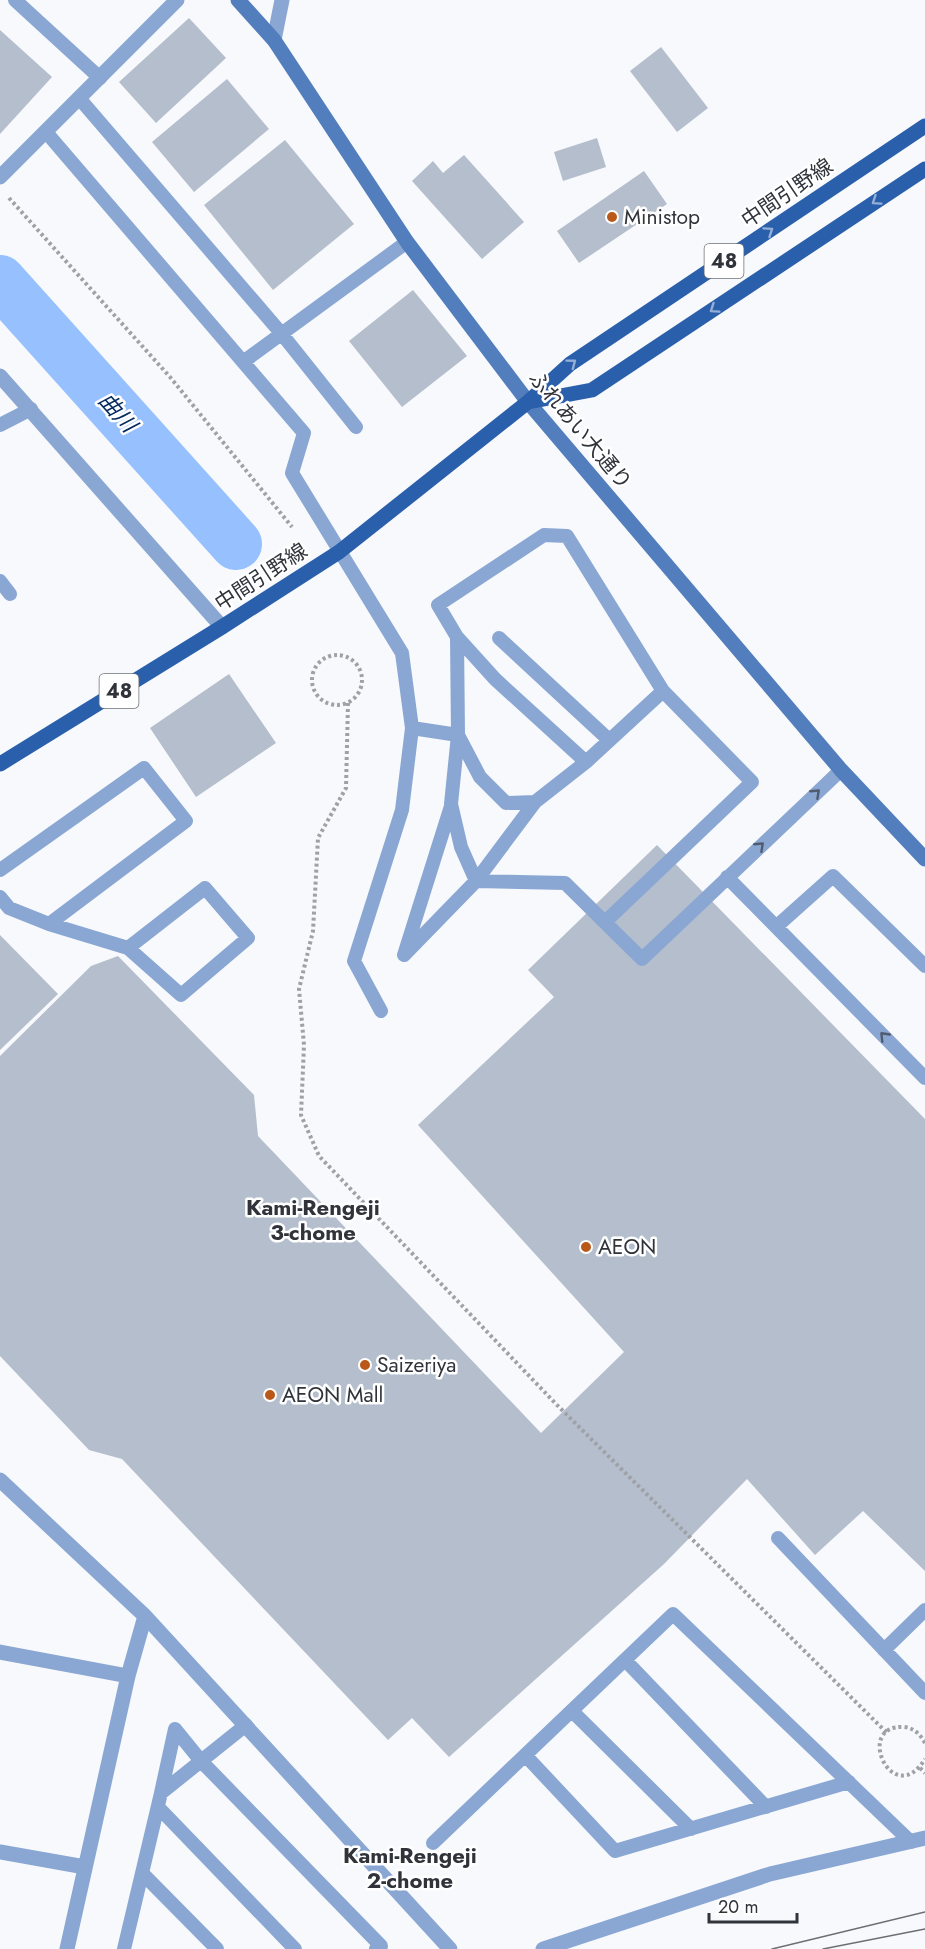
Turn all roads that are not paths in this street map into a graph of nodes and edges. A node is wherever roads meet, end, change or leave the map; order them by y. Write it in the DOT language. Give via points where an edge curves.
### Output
graph roads {
  1 [pos="15,0"];
  2 [pos="177,0"];
  3 [pos="238,0"];
  4 [pos="282,0"];
  5 [pos="274,40"];
  6 [pos="100,78"];
  7 [pos="80,98"];
  8 [pos="925,126"];
  9 [pos="46,132"];
  10 [pos="925,169"];
  11 [pos="0,177"];
  12 [pos="407,242"];
  13 [pos="281,333"];
  14 [pos="243,362"];
  15 [pos="0,376"];
  16 [pos="528,402"];
  17 [pos="31,409"];
  18 [pos="0,425"];
  19 [pos="356,427"];
  20 [pos="339,552"];
  21 [pos="0,581"];
  22 [pos="10,594"];
  23 [pos="222,627"];
  24 [pos="457,637"];
  25 [pos="499,638"];
  26 [pos="663,691"];
  27 [pos="412,728"];
  28 [pos="458,735"];
  29 [pos="608,739"];
  30 [pos="586,762"];
  31 [pos="0,764"];
  32 [pos="841,770"];
  33 [pos="535,802"];
  34 [pos="451,804"];
  35 [pos="925,859"];
  36 [pos="0,870"];
  37 [pos="727,877"];
  38 [pos="476,881"];
  39 [pos="0,897"];
  40 [pos="605,922"];
  41 [pos="49,924"];
  42 [pos="777,926"];
  43 [pos="128,948"];
  44 [pos="925,966"];
  45 [pos="381,1011"];
  46 [pos="925,1078"];
  47 [pos="0,1480"];
  48 [pos="778,1538"];
  49 [pos="925,1610"];
  50 [pos="145,1616"];
  51 [pos="884,1650"];
  52 [pos="0,1652"];
  53 [pos="625,1660"];
  54 [pos="128,1676"];
  55 [pos="925,1693"];
  56 [pos="572,1711"];
  57 [pos="246,1725"];
  58 [pos="525,1755"];
  59 [pos="201,1761"];
  60 [pos="849,1782"];
  61 [pos="160,1800"];
  62 [pos="766,1807"];
  63 [pos="691,1829"];
  64 [pos="918,1840"];
  65 [pos="432,1843"];
  66 [pos="0,1852"];
  67 [pos="85,1867"];
  68 [pos="142,1873"];
  69 [pos="125,1943"];
  70 [pos="67,1949"];
  71 [pos="138,1949"];
  72 [pos="218,1949"];
  73 [pos="295,1949"];
  74 [pos="376,1949"];
  75 [pos="450,1949"];
  76 [pos="543,1949"];
  1 -- 6 [label="lane"];
  2 -- 6 [label="street"];
  3 -- 5 [label="street, ふれあい大通り"];
  4 -- 5 [label="street"];
  5 -- 12 [label="street, ふれあい大通り"];
  6 -- 7 [label="street"];
  7 -- 9 [label="street"];
  7 -- 13 [label="lane"];
  16 -- 8 [label="main road, 中間引野線 / 48, one-way" via="570,364"];
  9 -- 11 [label="street"];
  9 -- 14 [label="lane"];
  10 -- 16 [label="main road, 中間引野線 / 48, one-way" via="592,390"];
  12 -- 13 [label="lane"];
  12 -- 16 [label="street, ふれあい大通り"];
  13 -- 14 [label="lane"];
  13 -- 19 [label="lane"];
  14 -- 20 [label="lane" via="304,433 292,473"];
  15 -- 17 [label="street"];
  16 -- 20 [label="main road, 中間引野線 / 48"];
  16 -- 32 [label="street, ふれあい大通り"];
  17 -- 18 [label="lane"];
  17 -- 23 [label="street"];
  20 -- 23 [label="main road, 中間引野線 / 48"];
  20 -- 27 [label="lane" via="402,653"];
  21 -- 22 [label="lane"];
  23 -- 31 [label="main road, 中間引野線 / 48"];
  24 -- 26 [label="lane" via="438,605 544,536 567,536"];
  24 -- 28 [label="lane"];
  24 -- 30 [label="lane" via="495,679"];
  25 -- 29 [label="lane"];
  26 -- 29 [label="lane"];
  26 -- 40 [label="lane" via="752,782"];
  27 -- 28 [label="lane"];
  27 -- 45 [label="lane" via="402,810 354,961"];
  28 -- 33 [label="lane" via="480,777 506,803"];
  28 -- 34 [label="lane"];
  29 -- 30 [label="lane"];
  30 -- 33 [label="lane"];
  32 -- 35 [label="street, ふれあい大通り"];
  37 -- 32 [label="lane, one-way"];
  33 -- 38 [label="lane"];
  34 -- 38 [label="lane" via="461,847"];
  34 -- 38 [label="lane" via="404,955"];
  36 -- 41 [label="lane" via="144,768 186,821"];
  37 -- 40 [label="lane" via="642,959"];
  37 -- 42 [label="lane"];
  38 -- 40 [label="lane" via="565,883"];
  39 -- 41 [label="lane" via="9,908"];
  41 -- 43 [label="lane"];
  42 -- 44 [label="lane" via="833,876"];
  46 -- 42 [label="lane, one-way"];
  43 -- 43 [label="lane" via="205,888 248,938 181,995"];
  47 -- 50 [label="street"];
  48 -- 51 [label="lane"];
  49 -- 51 [label="lane"];
  50 -- 54 [label="street"];
  50 -- 57 [label="street"];
  51 -- 55 [label="lane"];
  52 -- 54 [label="street"];
  53 -- 56 [label="lane"];
  53 -- 60 [label="lane" via="674,1614"];
  53 -- 62 [label="lane"];
  54 -- 67 [label="street"];
  56 -- 58 [label="lane"];
  56 -- 63 [label="lane"];
  57 -- 59 [label="lane"];
  57 -- 75 [label="street"];
  58 -- 63 [label="lane" via="615,1851"];
  58 -- 65 [label="lane"];
  59 -- 61 [label="lane"];
  59 -- 61 [label="lane" via="175,1729"];
  59 -- 74 [label="lane" via="381,1946"];
  60 -- 62 [label="lane"];
  60 -- 64 [label="lane"];
  61 -- 68 [label="lane"];
  61 -- 73 [label="lane"];
  62 -- 63 [label="lane"];
  64 -- 76 [label="street" via="770,1874"];
  66 -- 67 [label="street"];
  67 -- 70 [label="street"];
  68 -- 69 [label="lane"];
  68 -- 72 [label="lane"];
  69 -- 71 [label="lane"];
}
